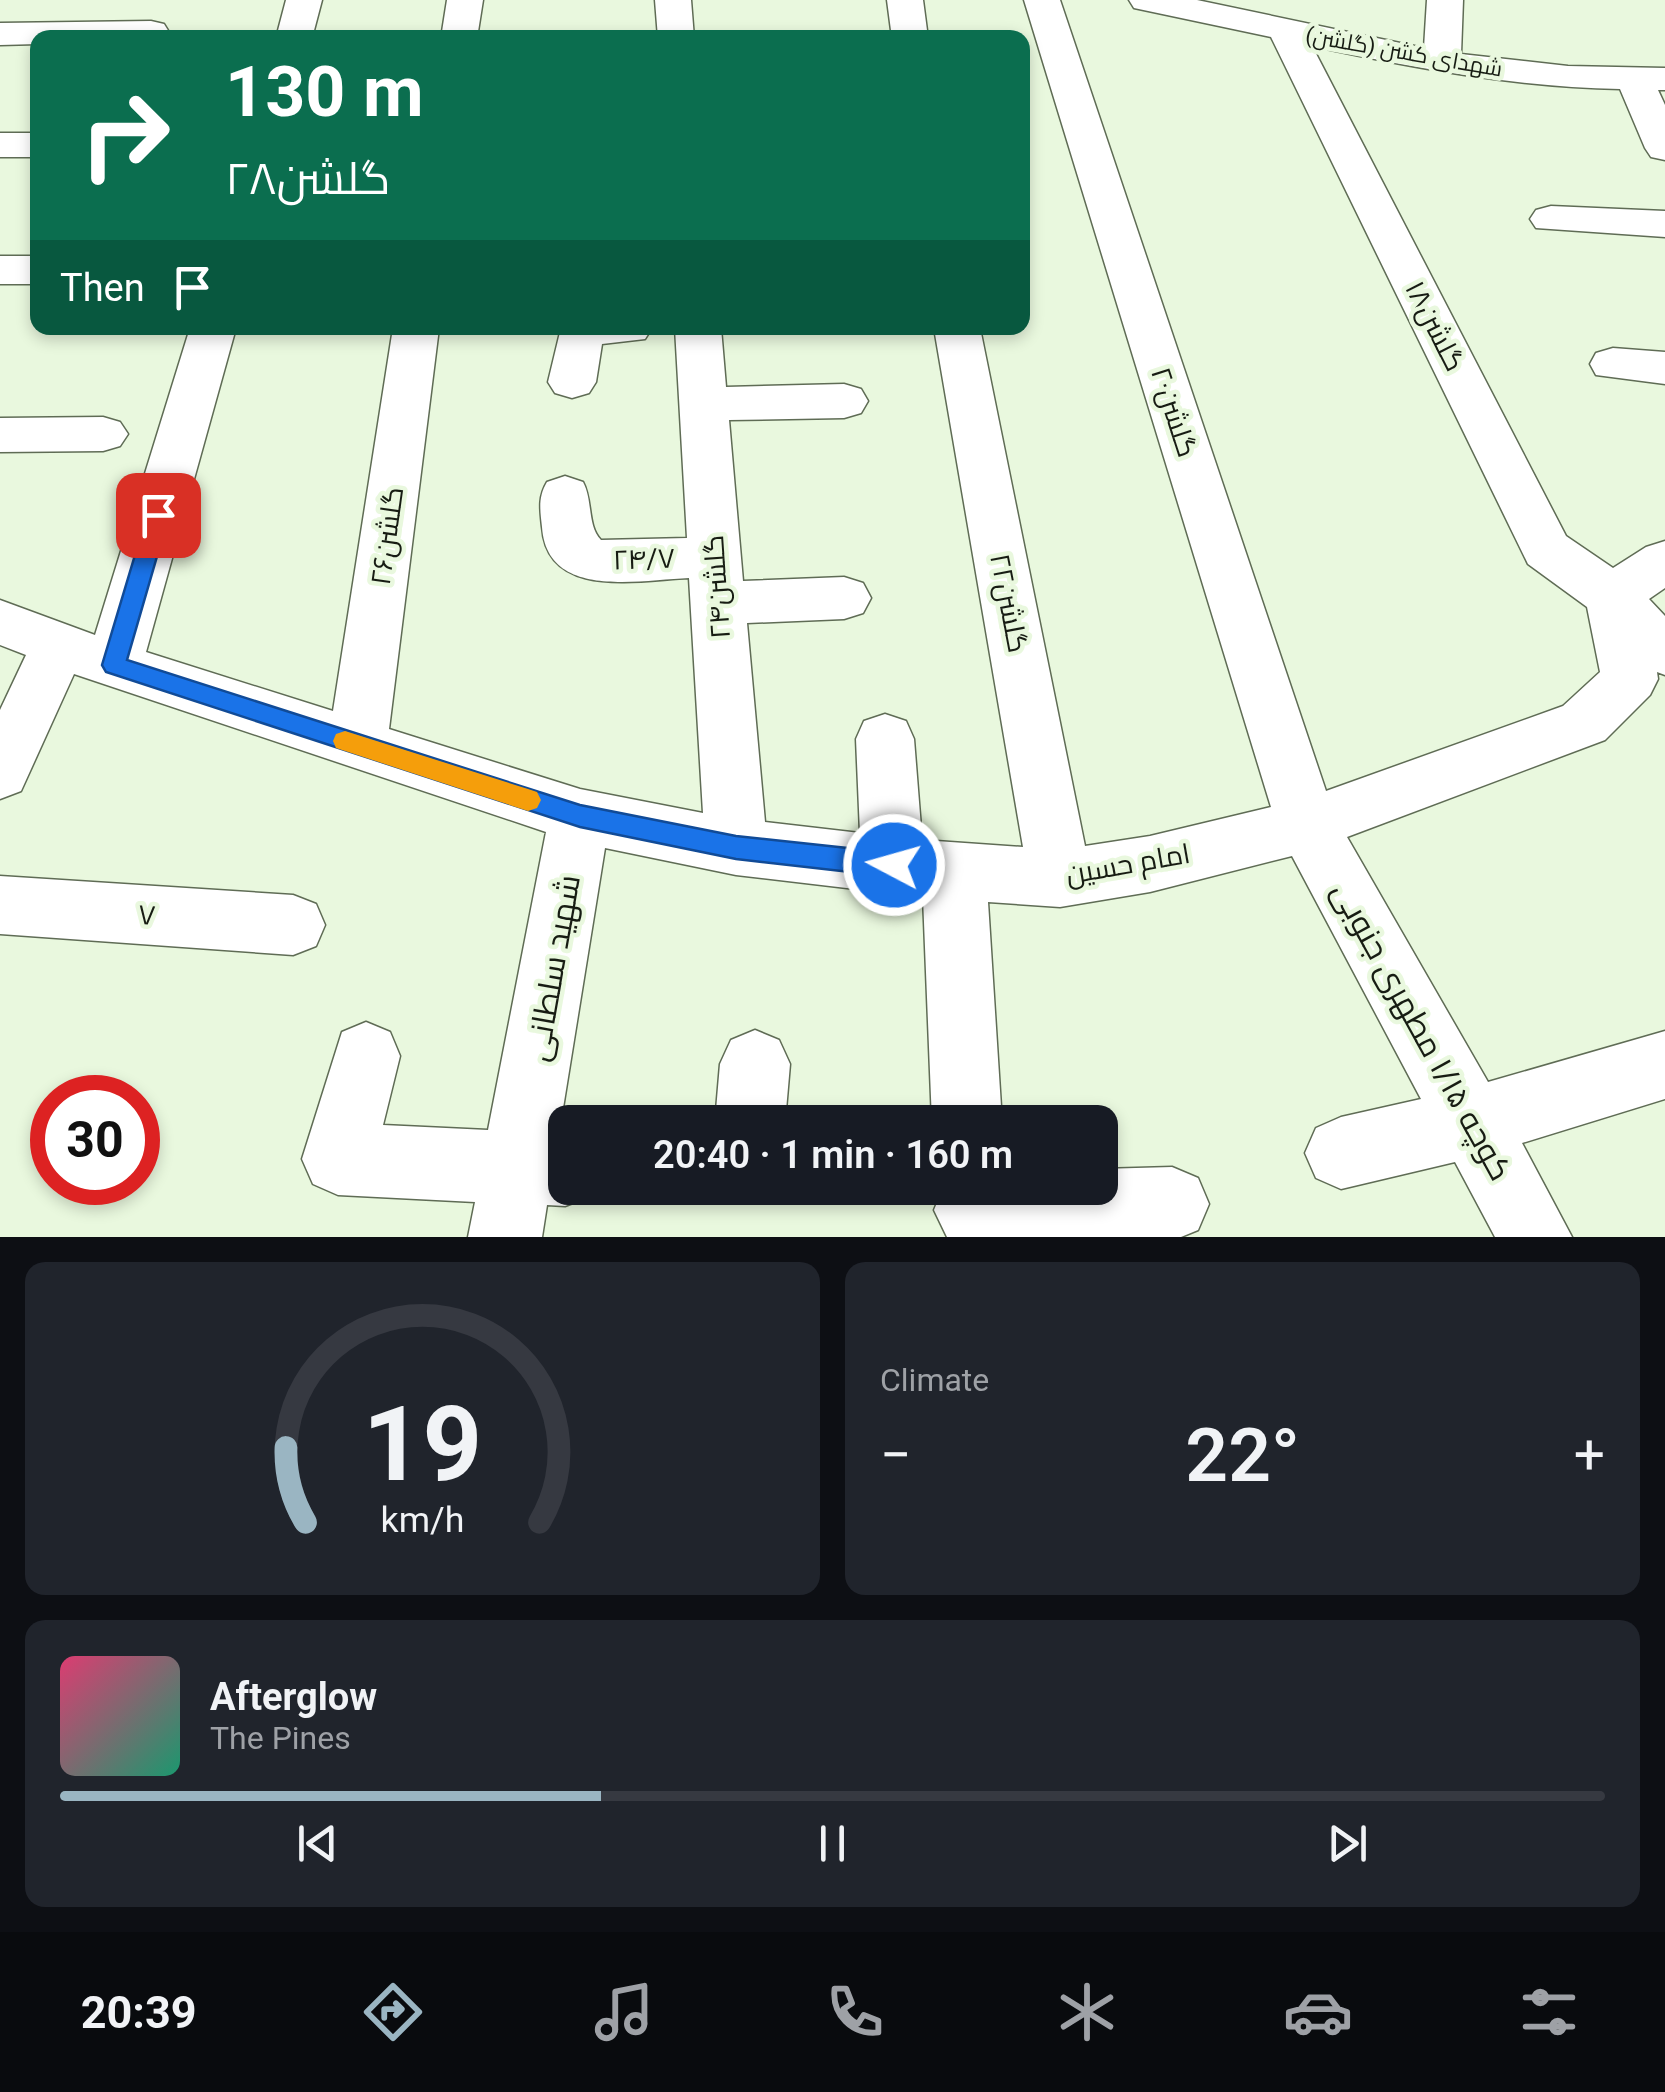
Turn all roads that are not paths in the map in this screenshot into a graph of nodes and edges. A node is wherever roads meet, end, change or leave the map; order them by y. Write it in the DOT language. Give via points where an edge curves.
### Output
graph roads {
  1 [pos="304,0"];
  2 [pos="466,0"];
  3 [pos="673,0"];
  4 [pos="905,0"];
  5 [pos="1042,0"];
  6 [pos="1147,0"];
  7 [pos="1444,0"];
  8 [pos="1228,9"];
  9 [pos="154,28"];
  10 [pos="80,30"];
  11 [pos="296,30"];
  12 [pos="461,30"];
  13 [pos="675,30"];
  14 [pos="909,30"];
  15 [pos="1286,32"];
  16 [pos="1442,63"];
  17 [pos="1649,79"];
  18 [pos="0,145"];
  19 [pos="30,145"];
  20 [pos="1665,148"];
  21 [pos="1551,219"];
  22 [pos="1665,224"];
  23 [pos="0,270"];
  24 [pos="30,270"];
  25 [pos="211,335"];
  26 [pos="415,335"];
  27 [pos="581,335"];
  28 [pos="698,335"];
  29 [pos="958,335"];
  30 [pos="1613,364"];
  31 [pos="1665,368"];
  32 [pos="572,382"];
  33 [pos="844,401"];
  34 [pos="703,404"];
  35 [pos="103,434"];
  36 [pos="0,435"];
  37 [pos="564,495"];
  38 [pos="1665,561"];
  39 [pos="716,580"];
  40 [pos="1612,596"];
  41 [pos="844,598"];
  42 [pos="0,622"];
  43 [pos="58,645"];
  44 [pos="1665,652"];
  45 [pos="114,665"];
  46 [pos="885,740"];
  47 [pos="357,745"];
  48 [pos="0,773"];
  49 [pos="580,816"];
  50 [pos="1307,824"];
  51 [pos="736,848"];
  52 [pos="924,868"];
  53 [pos="1060,878"];
  54 [pos="0,905"];
  55 [pos="293,925"];
  56 [pos="366,1056"];
  57 [pos="1665,1064"];
  58 [pos="964,1105"];
  59 [pos="1473,1122"];
  60 [pos="1341,1153"];
  61 [pos="541,1169"];
  62 [pos="1172,1204"];
  63 [pos="972,1212"];
  64 [pos="505,1237"];
  65 [pos="1535,1237"];
  1 -- 11 [label="street"];
  2 -- 12 [label="street"];
  3 -- 13 [label="street"];
  4 -- 14 [label="street"];
  5 -- 50 [label="street, گلشن۲۰"];
  6 -- 8 [label="street, شهدای کشن (گلشن)"];
  7 -- 16 [label="street"];
  8 -- 15 [label="street, شهدای کشن (گلشن)"];
  9 -- 10 [label="street"];
  15 -- 16 [label="street, شهدای کشن (گلشن)"];
  15 -- 40 [label="street, گلشن۱۸" via="1547,550"];
  16 -- 17 [label="street, شهدای کشن (گلشن)"];
  17 -- 20 [label="street"];
  18 -- 19 [label="street"];
  21 -- 22 [label="street"];
  23 -- 24 [label="street"];
  25 -- 45 [label="street"];
  26 -- 47 [label="street, گلشن۲۶"];
  27 -- 32 [label="street"];
  28 -- 34 [label="street, گلشن۲۴"];
  29 -- 53 [label="street, گلشن۲۲"];
  30 -- 31 [label="street"];
  33 -- 34 [label="street"];
  34 -- 39 [label="street, گلشن۲۴"];
  35 -- 36 [label="street"];
  37 -- 39 [label="street, ۲۴/۷" via="570,542 588,561"];
  38 -- 40 [label="street"];
  39 -- 41 [label="street, ۲۴/۷"];
  39 -- 51 [label="street, گلشن۲۴"];
  40 -- 44 [label="street, گلشن۱۸"];
  40 -- 50 [label="street, امام حسین" via="1630,679 1584,723"];
  42 -- 43 [label="street, امام حسین"];
  43 -- 45 [label="street, امام حسین"];
  43 -- 48 [label="street"];
  45 -- 47 [label="street, امام حسین"];
  46 -- 52 [label="street"];
  47 -- 49 [label="street, امام حسین"];
  49 -- 51 [label="street, امام حسین"];
  49 -- 61 [label="street, شهید سلطانی"];
  50 -- 53 [label="street, امام حسین" via="1150,864"];
  50 -- 59 [label="street, کوچه ۱/۱۵ مطهری جنوبی"];
  51 -- 52 [label="street, امام حسین"];
  52 -- 53 [label="street, امام حسین"];
  52 -- 58 [label="street"];
  54 -- 55 [label="street, ۷"];
  56 -- 61 [label="street" via="338,1159"];
  57 -- 59 [label="street"];
  59 -- 60 [label="street"];
  59 -- 65 [label="street, کوچه ۱/۱۵ مطهری جنوبی"];
  61 -- 64 [label="street, شهید سلطانی"];
  62 -- 63 [label="street"];
}
